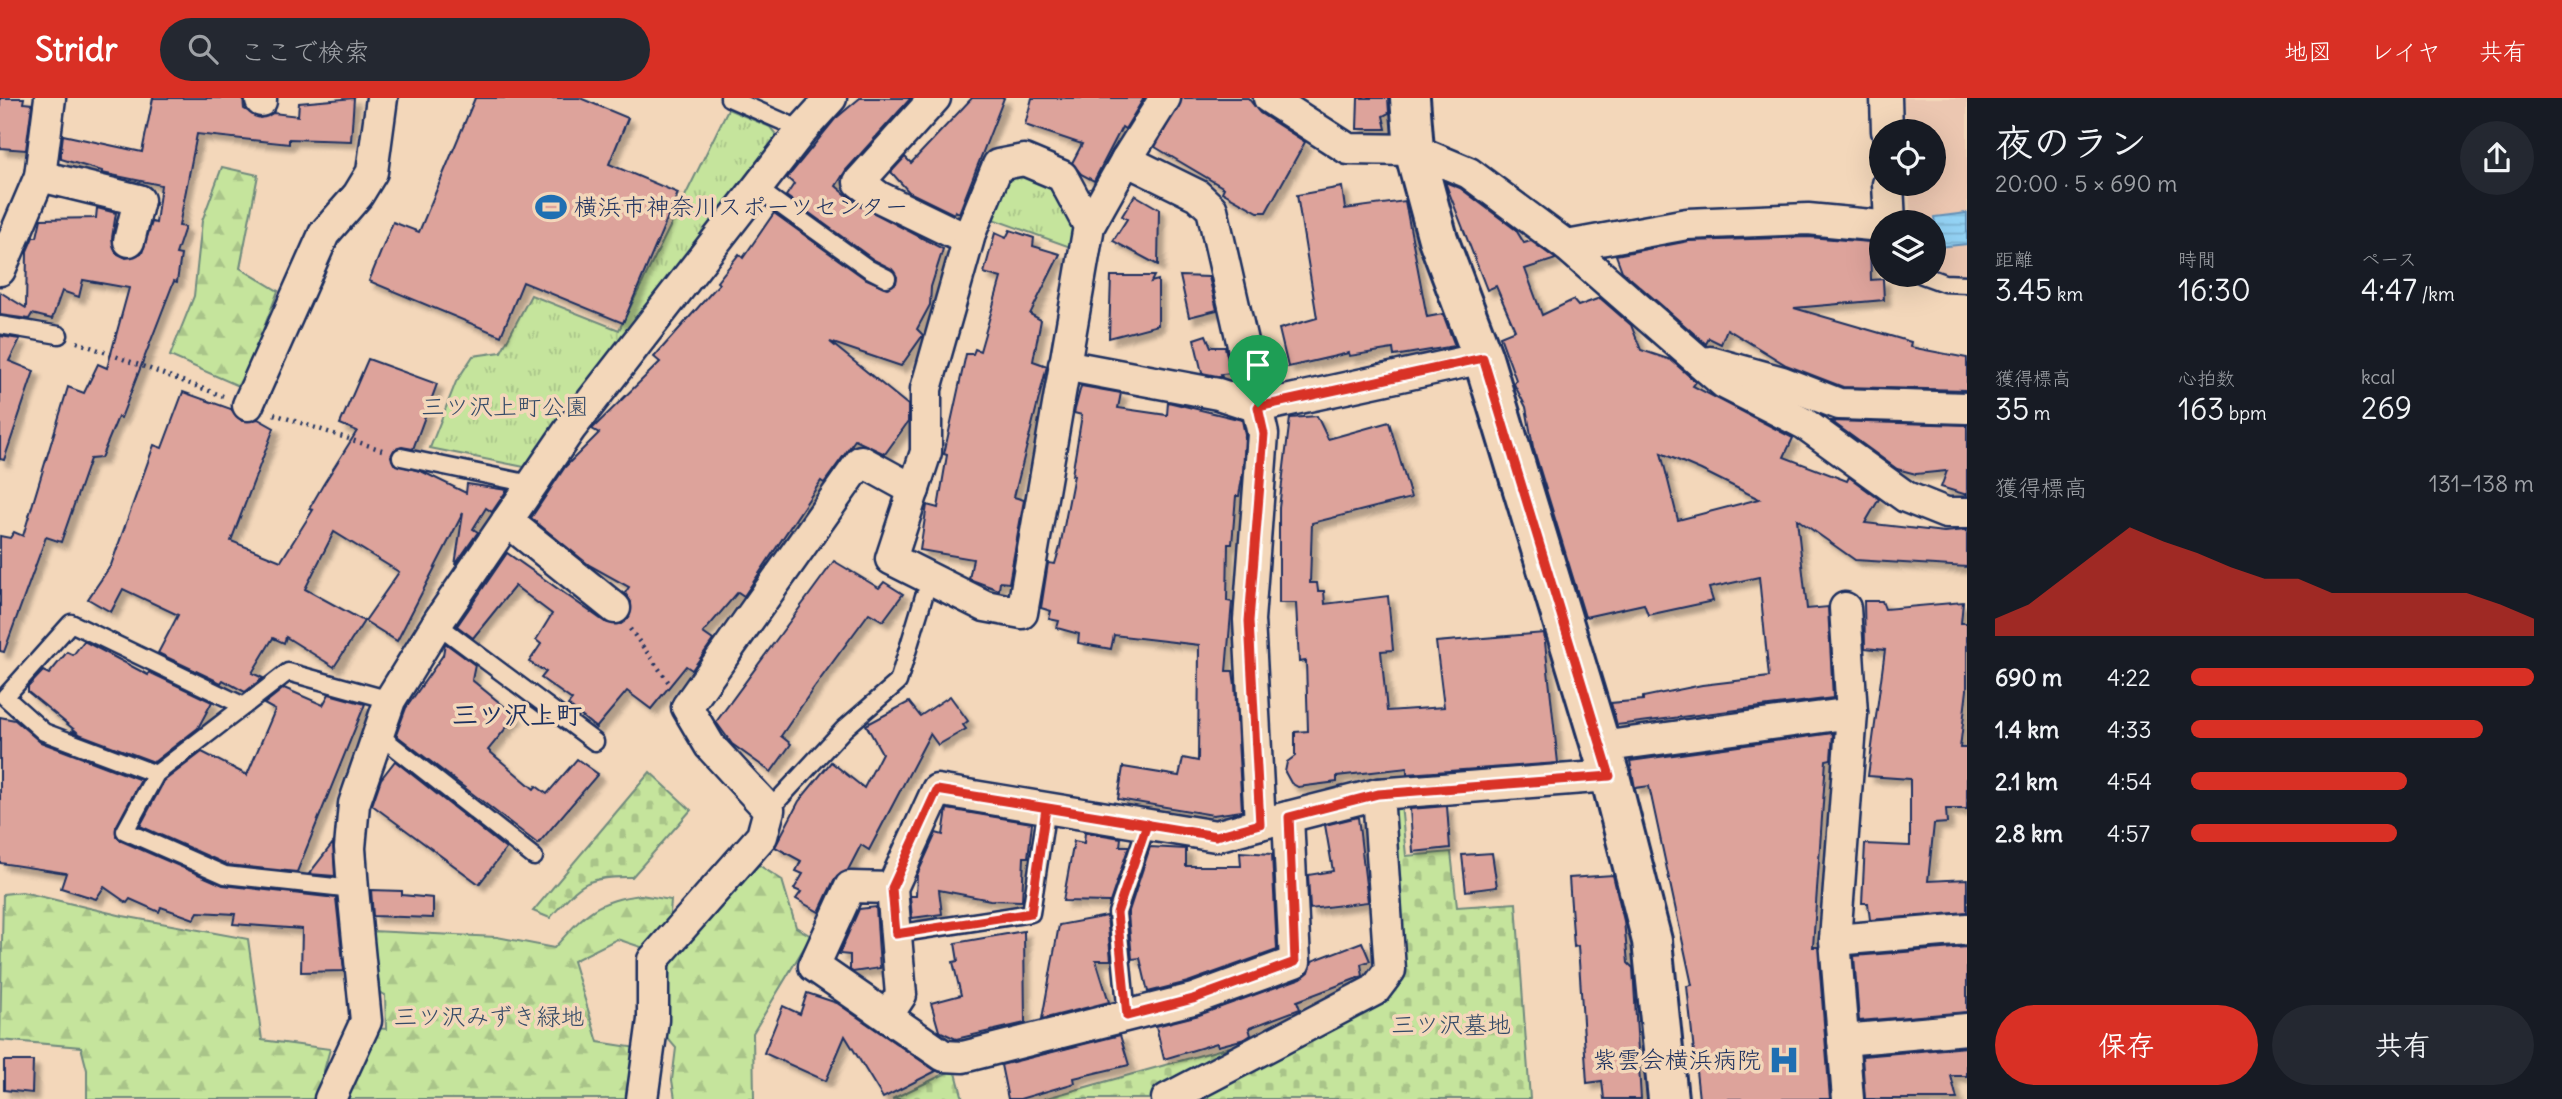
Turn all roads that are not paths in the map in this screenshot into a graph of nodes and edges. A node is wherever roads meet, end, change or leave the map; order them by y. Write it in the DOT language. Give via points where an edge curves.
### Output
graph roads {
  1 [pos="50,98"];
  2 [pos="382,98"];
  3 [pos="729,98"];
  4 [pos="831,98"];
  5 [pos="935,98"];
  6 [pos="1165,98"];
  7 [pos="1269,98"];
  8 [pos="1410,98"];
  9 [pos="1885,98"];
  10 [pos="1886,119"];
  11 [pos="802,131"];
  12 [pos="1414,150"];
  13 [pos="1126,159"];
  14 [pos="40,176"];
  15 [pos="758,189"];
  16 [pos="1869,225"];
  17 [pos="1089,226"];
  18 [pos="968,240"];
  19 [pos="129,241"];
  20 [pos="1567,246"];
  21 [pos="0,270"];
  22 [pos="887,278"];
  23 [pos="1946,284"];
  24 [pos="1967,284"];
  25 [pos="0,325"];
  26 [pos="60,335"];
  27 [pos="1483,358"];
  28 [pos="1699,360"];
  29 [pos="1064,365"];
  30 [pos="248,405"];
  31 [pos="1258,407"];
  32 [pos="1967,408"];
  33 [pos="401,457"];
  34 [pos="531,484"];
  35 [pos="914,491"];
  36 [pos="1967,513"];
  37 [pos="507,521"];
  38 [pos="927,586"];
  39 [pos="615,608"];
  40 [pos="1845,608"];
  41 [pos="437,624"];
  42 [pos="390,700"];
  43 [pos="244,706"];
  44 [pos="1852,713"];
  45 [pos="378,734"];
  46 [pos="595,742"];
  47 [pos="1605,761"];
  48 [pos="156,774"];
  49 [pos="1378,794"];
  50 [pos="1046,808"];
  51 [pos="769,810"];
  52 [pos="1289,817"];
  53 [pos="1147,824"];
  54 [pos="1260,824"];
  55 [pos="534,857"];
  56 [pos="892,888"];
  57 [pos="353,889"];
  58 [pos="1967,929"];
  59 [pos="896,934"];
  60 [pos="1835,940"];
  61 [pos="887,1016"];
  62 [pos="1127,1016"];
  63 [pos="1967,1029"];
  64 [pos="1843,1040"];
  65 [pos="330,1099"];
  66 [pos="642,1099"];
  67 [pos="1167,1099"];
  68 [pos="1668,1099"];
  69 [pos="1848,1099"];
  1 -- 14 [label="street"];
  2 -- 30 [label="street" via="372,172 324,234"];
  3 -- 11 [label="lane"];
  4 -- 11 [label="street"];
  5 -- 18 [label="street" via="859,182 879,197"];
  6 -- 13 [label="street"];
  7 -- 12 [label="street" via="1348,149"];
  8 -- 12 [label="street"];
  9 -- 10 [label="street"];
  11 -- 15 [label="street"];
  12 -- 20 [label="street" via="1469,173"];
  12 -- 27 [label="street" via="1438,239"];
  13 -- 17 [label="street"];
  13 -- 31 [label="street" via="1196,195 1212,209"];
  14 -- 19 [label="street" via="139,200"];
  14 -- 21 [label="street"];
  15 -- 22 [label="lane"];
  15 -- 34 [label="street"];
  16 -- 20 [label="street" via="1808,219 1687,224"];
  17 -- 18 [label="street" via="1062,176 1024,160 998,165"];
  17 -- 29 [label="street"];
  18 -- 35 [label="street" via="926,389 926,452"];
  20 -- 28 [label="street"];
  23 -- 24 [label="lane"];
  25 -- 26 [label="lane"];
  27 -- 31 [label="street"];
  27 -- 47 [label="street"];
  28 -- 32 [label="street" via="1782,382 1839,404"];
  28 -- 36 [label="street" via="1724,383 1805,424 1906,497 1946,513"];
  29 -- 31 [label="street" via="1218,394"];
  29 -- 38 [label="street" via="1022,613"];
  31 -- 54 [label="street" via="1264,434 1249,621"];
  33 -- 34 [label="lane"];
  34 -- 37 [label="street"];
  35 -- 38 [label="street" via="891,559"];
  35 -- 51 [label="street" via="861,461 687,707 710,746"];
  37 -- 39 [label="street"];
  37 -- 41 [label="street"];
  38 -- 51 [label="lane" via="898,682 844,729"];
  40 -- 44 [label="street"];
  41 -- 42 [label="street"];
  41 -- 46 [label="lane"];
  42 -- 43 [label="lane" via="288,672"];
  42 -- 45 [label="street"];
  43 -- 48 [label="lane"];
  43 -- 48 [label="lane" via="71,623 5,696 44,732"];
  44 -- 47 [label="street"];
  44 -- 60 [label="street"];
  45 -- 55 [label="lane"];
  45 -- 57 [label="street" via="354,804"];
  47 -- 49 [label="street"];
  47 -- 68 [label="street" via="1651,941"];
  48 -- 57 [label="lane" via="125,831 225,875"];
  49 -- 52 [label="street"];
  49 -- 67 [label="street" via="1390,970 1375,990"];
  50 -- 53 [label="street"];
  50 -- 56 [label="street" via="937,790"];
  50 -- 59 [label="lane" via="1031,913"];
  51 -- 66 [label="street" via="762,836 653,960 653,1020"];
  52 -- 54 [label="street"];
  52 -- 62 [label="street" via="1295,962 1193,999"];
  53 -- 54 [label="street" via="1216,836"];
  53 -- 62 [label="lane" via="1117,913"];
  56 -- 59 [label="street"];
  56 -- 61 [label="street" via="850,887 814,966"];
  57 -- 65 [label="street" via="366,1021"];
  58 -- 60 [label="street"];
  59 -- 61 [label="street" via="901,995"];
  60 -- 64 [label="street"];
  61 -- 62 [label="street" via="944,1056 963,1057"];
  63 -- 64 [label="street"];
  64 -- 69 [label="street"];
}
